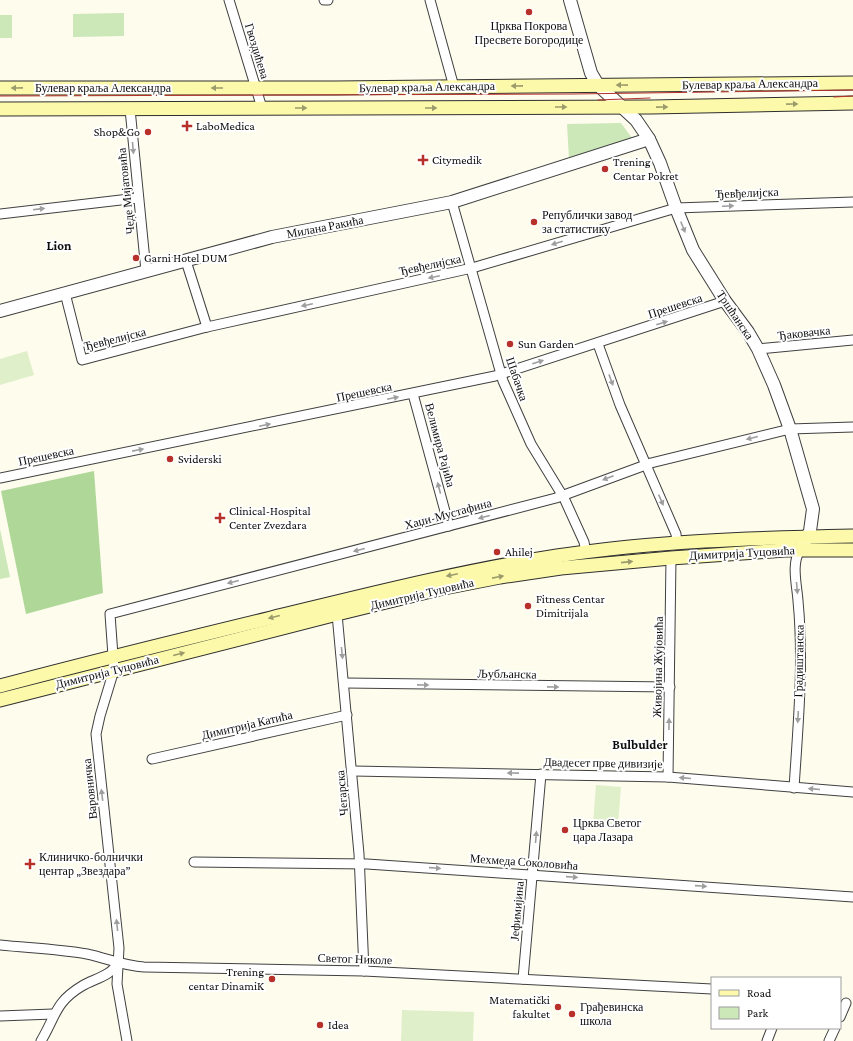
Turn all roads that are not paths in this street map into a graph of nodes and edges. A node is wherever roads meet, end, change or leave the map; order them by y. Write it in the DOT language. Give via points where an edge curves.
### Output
graph roads {
  1 [pos="229,0"];
  2 [pos="324,0"];
  3 [pos="328,0"];
  4 [pos="430,0"];
  5 [pos="570,0"];
  6 [pos="853,83"];
  7 [pos="598,85"];
  8 [pos="454,87"];
  9 [pos="0,88"];
  10 [pos="256,88"];
  11 [pos="853,103"];
  12 [pos="623,107"];
  13 [pos="262,108"];
  14 [pos="0,109"];
  15 [pos="130,109"];
  16 [pos="649,139"];
  17 [pos="138,198"];
  18 [pos="452,202"];
  19 [pos="853,202"];
  20 [pos="676,208"];
  21 [pos="0,214"];
  22 [pos="186,261"];
  23 [pos="472,268"];
  24 [pos="146,271"];
  25 [pos="64,294"];
  26 [pos="725,301"];
  27 [pos="0,311"];
  28 [pos="207,327"];
  29 [pos="853,340"];
  30 [pos="598,344"];
  31 [pos="758,349"];
  32 [pos="501,374"];
  33 [pos="414,394"];
  34 [pos="853,427"];
  35 [pos="790,429"];
  36 [pos="645,464"];
  37 [pos="0,478"];
  38 [pos="563,496"];
  39 [pos="449,526"];
  40 [pos="853,536"];
  41 [pos="808,537"];
  42 [pos="677,544"];
  43 [pos="800,550"];
  44 [pos="853,550"];
  45 [pos="586,553"];
  46 [pos="671,558"];
  47 [pos="110,614"];
  48 [pos="337,614"];
  49 [pos="114,656"];
  50 [pos="114,670"];
  51 [pos="345,683"];
  52 [pos="0,686"];
  53 [pos="670,687"];
  54 [pos="0,700"];
  55 [pos="347,715"];
  56 [pos="152,759"];
  57 [pos="353,771"];
  58 [pos="541,774"];
  59 [pos="668,777"];
  60 [pos="794,788"];
  61 [pos="853,792"];
  62 [pos="194,862"];
  63 [pos="360,864"];
  64 [pos="533,874"];
  65 [pos="853,897"];
  66 [pos="0,945"];
  67 [pos="117,963"];
  68 [pos="364,971"];
  69 [pos="523,979"];
  70 [pos="711,989"];
  71 [pos="846,1003"];
  72 [pos="53,1014"];
  73 [pos="841,1015"];
  74 [pos="0,1016"];
  75 [pos="772,1029"];
  76 [pos="835,1029"];
  77 [pos="41,1041"];
  78 [pos="127,1041"];
  79 [pos="767,1041"];
  80 [pos="829,1041"];
  1 -- 10 [label="street, Гвоздићева"];
  2 -- 3 [label="street"];
  4 -- 8 [label="street"];
  5 -- 7 [label="street" via="591,73"];
  6 -- 7 [label="main road, Булевар краља Александра, one-way"];
  7 -- 8 [label="main road, Булевар краља Александра, one-way"];
  7 -- 12 [label="street, Тршћанска"];
  8 -- 10 [label="main road, Булевар краља Александра"];
  10 -- 9 [label="main road, Булевар краља Александра, one-way"];
  10 -- 13 [label="street, Гвоздићева"];
  12 -- 11 [label="main road, Булевар краља Александра, one-way"];
  13 -- 12 [label="main road, Булевар краља Александра, one-way"];
  12 -- 16 [label="street, Тршћанска"];
  13 -- 15 [label="main road, Булевар краља Александра"];
  14 -- 15 [label="main road, Булевар краља Александра"];
  15 -- 17 [label="street, Чеде Мијатовића, one-way"];
  16 -- 18 [label="street, Милана Ракића"];
  16 -- 20 [label="street, Тршћанска"];
  21 -- 17 [label="street, one-way"];
  17 -- 24 [label="street, Чеде Мијатовића"];
  18 -- 22 [label="street, Милана Ракића" via="272,238"];
  18 -- 23 [label="street, Шабачка"];
  20 -- 19 [label="street, Ђевђелијска, one-way"];
  20 -- 23 [label="street, Ђевђелијска, one-way"];
  20 -- 26 [label="street, Тршћанска, one-way" via="693,250"];
  22 -- 24 [label="street, Милана Ракића"];
  22 -- 28 [label="street"];
  23 -- 28 [label="street, Ђевђелијска, one-way"];
  23 -- 32 [label="street, Шабачка"];
  24 -- 25 [label="street, Милана Ракића"];
  25 -- 27 [label="street, Милана Ракића"];
  25 -- 28 [label="street, Ђевђелијска" via="82,360"];
  30 -- 26 [label="street, Прешевска, one-way"];
  26 -- 31 [label="street, Тршћанска"];
  29 -- 31 [label="street, Ђаковачка"];
  32 -- 30 [label="street, Прешевска, one-way"];
  30 -- 36 [label="street, one-way"];
  31 -- 35 [label="street, Тршћанска"];
  32 -- 33 [label="street, Прешевска"];
  32 -- 38 [label="street, Шабачка" via="531,444"];
  37 -- 33 [label="street, Прешевска, one-way"];
  39 -- 33 [label="street, Велимира Рајића, one-way"];
  34 -- 35 [label="street, Хаџи-Мустафина"];
  35 -- 36 [label="street, Хаџи-Мустафина, one-way"];
  35 -- 41 [label="street, Тршћанска" via="813,509"];
  36 -- 38 [label="street, Хаџи-Мустафина, one-way"];
  36 -- 42 [label="street, one-way" via="676,534"];
  38 -- 39 [label="street, Хаџи-Мустафина, one-way"];
  38 -- 45 [label="street, Шабачка" via="584,542"];
  39 -- 47 [label="street, Хаџи-Мустафина, one-way"];
  40 -- 41 [label="main road, Димитрија Туцовића"];
  41 -- 42 [label="main road, Димитрија Туцовића"];
  41 -- 43 [label="street, Градиштанска"];
  42 -- 45 [label="main road, Димитрија Туцовића"];
  43 -- 44 [label="main road, Димитрија Туцовића"];
  43 -- 46 [label="main road, Димитрија Туцовића"];
  43 -- 60 [label="street, Градиштанска, one-way" via="795,562 801,655"];
  45 -- 49 [label="main road, Димитрија Туцовића, one-way" via="500,565 434,579"];
  48 -- 46 [label="main road, Димитрија Туцовића, one-way" via="500,577"];
  46 -- 53 [label="street, Живојина Жујовића"];
  47 -- 49 [label="street, Варовничка"];
  50 -- 48 [label="main road, Димитрија Туцовића, one-way"];
  48 -- 51 [label="street, Чегарска, one-way"];
  49 -- 50 [label="street, Варовничка"];
  49 -- 52 [label="main road, Димитрија Туцовића"];
  50 -- 54 [label="main road, Димитрија Туцовића"];
  67 -- 50 [label="street, Варовничка, one-way" via="119,948 96,734"];
  51 -- 53 [label="street, Љубљанска, one-way"];
  51 -- 55 [label="street, Чегарска"];
  59 -- 53 [label="street, Живојина Жујовића, one-way"];
  55 -- 56 [label="street, Димитрија Катића"];
  55 -- 57 [label="street, Чегарска"];
  58 -- 57 [label="street, Двадесет прве дивизије, one-way"];
  57 -- 63 [label="street, Чегарска"];
  58 -- 59 [label="street, Двадесет прве дивизије"];
  64 -- 58 [label="street, Јефимијина, one-way"];
  60 -- 59 [label="street, Двадесет прве дивизије, one-way"];
  61 -- 60 [label="street, Двадесет прве дивизије, one-way"];
  62 -- 63 [label="street, Мехмеда Соколовића"];
  63 -- 64 [label="street, Мехмеда Соколовића, one-way"];
  63 -- 68 [label="street, Чегарска"];
  64 -- 65 [label="street, Мехмеда Соколовића, one-way"];
  64 -- 69 [label="street, Јефимијина"];
  66 -- 67 [label="street, Светог Николе" via="86,954"];
  67 -- 68 [label="street, Светог Николе" via="144,967"];
  67 -- 72 [label="street" via="111,972 84,984 68,995"];
  67 -- 78 [label="street, Варовничка" via="117,984"];
  68 -- 69 [label="street, Светог Николе"];
  69 -- 70 [label="street, Светог Николе"];
  71 -- 73 [label="street"];
  72 -- 74 [label="street"];
  72 -- 77 [label="street"];
  75 -- 79 [label="street"];
  76 -- 80 [label="street"];
}
